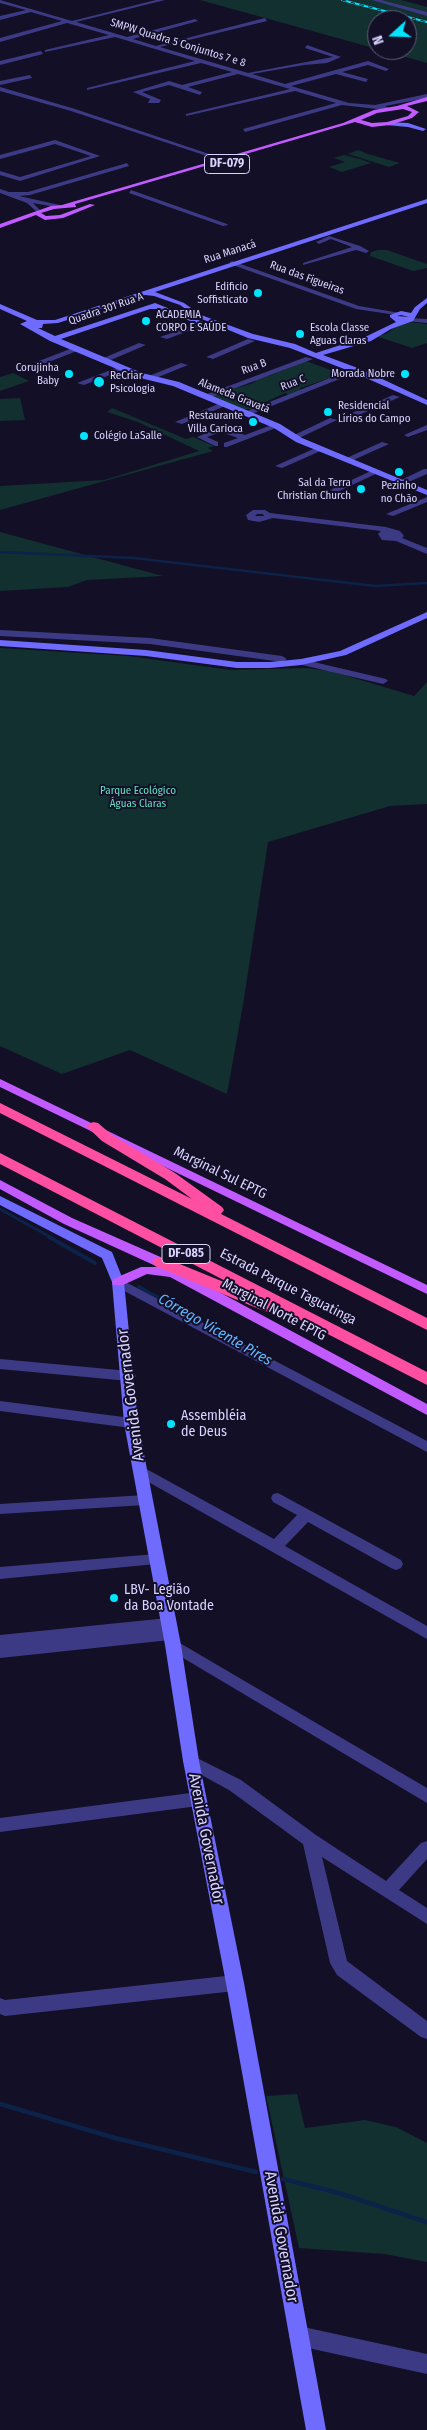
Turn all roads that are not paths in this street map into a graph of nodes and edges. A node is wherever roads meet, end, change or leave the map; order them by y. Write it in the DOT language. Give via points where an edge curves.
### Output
graph roads {
  1 [pos="162,0"];
  2 [pos="374,0"];
  3 [pos="0,1"];
  4 [pos="407,2"];
  5 [pos="394,5"];
  6 [pos="32,10"];
  7 [pos="427,14"];
  8 [pos="0,18"];
  9 [pos="265,20"];
  10 [pos="68,21"];
  11 [pos="77,22"];
  12 [pos="195,22"];
  13 [pos="107,35"];
  14 [pos="127,38"];
  15 [pos="0,40"];
  16 [pos="168,44"];
  17 [pos="152,46"];
  18 [pos="307,47"];
  19 [pos="162,49"];
  20 [pos="202,61"];
  21 [pos="0,63"];
  22 [pos="383,68"];
  23 [pos="238,72"];
  24 [pos="337,72"];
  25 [pos="246,74"];
  26 [pos="30,77"];
  27 [pos="366,80"];
  28 [pos="0,83"];
  29 [pos="285,86"];
  30 [pos="183,87"];
  31 [pos="0,89"];
  32 [pos="89,89"];
  33 [pos="295,89"];
  34 [pos="200,93"];
  35 [pos="340,94"];
  36 [pos="321,96"];
  37 [pos="353,98"];
  38 [pos="152,99"];
  39 [pos="427,99"];
  40 [pos="342,103"];
  41 [pos="349,105"];
  42 [pos="397,107"];
  43 [pos="386,108"];
  44 [pos="424,108"];
  45 [pos="196,113"];
  46 [pos="414,114"];
  47 [pos="359,118"];
  48 [pos="388,124"];
  49 [pos="374,125"];
  50 [pos="426,129"];
  51 [pos="245,130"];
  52 [pos="0,157"];
  53 [pos="224,160"];
  54 [pos="127,165"];
  55 [pos="0,174"];
  56 [pos="0,192"];
  57 [pos="132,192"];
  58 [pos="25,198"];
  59 [pos="427,200"];
  60 [pos="63,205"];
  61 [pos="80,209"];
  62 [pos="39,213"];
  63 [pos="51,218"];
  64 [pos="225,225"];
  65 [pos="0,226"];
  66 [pos="0,232"];
  67 [pos="328,245"];
  68 [pos="336,248"];
  69 [pos="356,248"];
  70 [pos="366,251"];
  71 [pos="345,252"];
  72 [pos="232,263"];
  73 [pos="305,264"];
  74 [pos="157,293"];
  75 [pos="427,300"];
  76 [pos="179,303"];
  77 [pos="0,306"];
  78 [pos="149,307"];
  79 [pos="164,308"];
  80 [pos="417,308"];
  81 [pos="0,313"];
  82 [pos="396,316"];
  83 [pos="410,318"];
  84 [pos="425,321"];
  85 [pos="38,323"];
  86 [pos="203,324"];
  87 [pos="27,325"];
  88 [pos="388,327"];
  89 [pos="233,329"];
  90 [pos="225,332"];
  91 [pos="164,337"];
  92 [pos="53,339"];
  93 [pos="251,341"];
  94 [pos="142,346"];
  95 [pos="78,349"];
  96 [pos="327,355"];
  97 [pos="210,357"];
  98 [pos="312,357"];
  99 [pos="103,360"];
  100 [pos="38,363"];
  101 [pos="184,365"];
  102 [pos="124,368"];
  103 [pos="348,374"];
  104 [pos="148,378"];
  105 [pos="81,383"];
  106 [pos="206,396"];
  107 [pos="396,397"];
  108 [pos="427,403"];
  109 [pos="226,404"];
  110 [pos="427,410"];
  111 [pos="246,412"];
  112 [pos="356,413"];
  113 [pos="333,420"];
  114 [pos="179,422"];
  115 [pos="277,426"];
  116 [pos="427,427"];
  117 [pos="408,435"];
  118 [pos="294,437"];
  119 [pos="245,438"];
  120 [pos="215,444"];
  121 [pos="385,444"];
  122 [pos="228,445"];
  123 [pos="321,449"];
  124 [pos="346,460"];
  125 [pos="279,466"];
  126 [pos="427,471"];
  127 [pos="376,472"];
  128 [pos="401,482"];
  129 [pos="334,490"];
  130 [pos="427,492"];
  131 [pos="427,499"];
  132 [pos="390,514"];
  133 [pos="267,517"];
  134 [pos="399,537"];
  135 [pos="427,546"];
  136 [pos="427,550"];
  137 [pos="427,610"];
  138 [pos="427,615"];
  139 [pos="0,633"];
  140 [pos="0,639"];
  141 [pos="0,643"];
  142 [pos="282,659"];
  143 [pos="301,662"];
  144 [pos="383,681"];
  145 [pos="0,1083"];
  146 [pos="0,1107"];
  147 [pos="93,1126"];
  148 [pos="0,1158"];
  149 [pos="0,1184"];
  150 [pos="0,1200"];
  151 [pos="270,1246"];
  152 [pos="160,1262"];
  153 [pos="175,1274"];
  154 [pos="118,1282"];
  155 [pos="427,1290"];
  156 [pos="427,1326"];
  157 [pos="372,1350"];
  158 [pos="0,1364"];
  159 [pos="129,1376"];
  160 [pos="427,1379"];
  161 [pos="0,1406"];
  162 [pos="427,1410"];
  163 [pos="131,1423"];
  164 [pos="427,1447"];
  165 [pos="140,1471"];
  166 [pos="278,1498"];
  167 [pos="145,1500"];
  168 [pos="0,1509"];
  169 [pos="306,1515"];
  170 [pos="275,1547"];
  171 [pos="156,1559"];
  172 [pos="396,1564"];
  173 [pos="0,1573"];
  174 [pos="427,1633"];
  175 [pos="171,1634"];
  176 [pos="0,1641"];
  177 [pos="0,1652"];
  178 [pos="191,1761"];
  179 [pos="427,1796"];
  180 [pos="198,1800"];
  181 [pos="0,1825"];
  182 [pos="310,1840"];
  183 [pos="427,1848"];
  184 [pos="387,1891"];
  185 [pos="427,1917"];
  186 [pos="234,1983"];
  187 [pos="0,2006"];
  188 [pos="427,2030"];
  189 [pos="299,2336"];
  190 [pos="427,2364"];
  191 [pos="316,2430"];
  1 -- 11 [label="street"];
  2 -- 5 [label="street"];
  3 -- 6 [label="street, SMPW Quadra 5 Conjuntos 7 e 8"];
  4 -- 5 [label="street"];
  5 -- 7 [label="street"];
  6 -- 8 [label="street"];
  6 -- 10 [label="street, SMPW Quadra 5 Conjuntos 7 e 8"];
  9 -- 16 [label="street"];
  10 -- 11 [label="street, SMPW Quadra 5 Conjuntos 7 e 8"];
  10 -- 15 [label="street"];
  11 -- 13 [label="street, SMPW Quadra 5 Conjuntos 7 e 8"];
  12 -- 14 [label="street"];
  13 -- 14 [label="street, SMPW Quadra 5 Conjuntos 7 e 8"];
  13 -- 21 [label="street"];
  14 -- 17 [label="street, SMPW Quadra 5 Conjuntos 7 e 8"];
  16 -- 17 [label="street"];
  16 -- 19 [label="street"];
  17 -- 19 [label="street, SMPW Quadra 5 Conjuntos 7 e 8"];
  18 -- 25 [label="street" via="338,57"];
  19 -- 20 [label="street, SMPW Quadra 5 Conjuntos 7 e 8"];
  20 -- 23 [label="street, SMPW Quadra 5 Conjuntos 7 e 8"];
  20 -- 32 [label="street"];
  22 -- 24 [label="street" via="373,64"];
  23 -- 25 [label="street, SMPW Quadra 5 Conjuntos 7 e 8"];
  23 -- 30 [label="street"];
  24 -- 27 [label="street"];
  24 -- 29 [label="street"];
  25 -- 29 [label="street, SMPW Quadra 5 Conjuntos 7 e 8"];
  26 -- 28 [label="street"];
  29 -- 33 [label="street, SMPW Quadra 5 Conjuntos 7 e 8"];
  30 -- 34 [label="street"];
  30 -- 38 [label="street" via="168,83 136,92"];
  31 -- 53 [label="street"];
  33 -- 36 [label="street, SMPW Quadra 5 Conjuntos 7 e 8"];
  33 -- 45 [label="street"];
  35 -- 36 [label="street"];
  36 -- 40 [label="street, SMPW Quadra 5 Conjuntos 7 e 8"];
  37 -- 39 [label="street" via="384,105"];
  39 -- 42 [label="main road, DF-079"];
  39 -- 44 [label="main road" via="414,104"];
  40 -- 41 [label="street, SMPW Quadra 5 Conjuntos 7 e 8"];
  40 -- 51 [label="street"];
  41 -- 43 [label="street, SMPW Quadra 5 Conjuntos 7 e 8"];
  41 -- 47 [label="street, SMPW Quadra 5 Conjuntos 7 e 8"];
  42 -- 43 [label="main road, DF-079"];
  42 -- 46 [label="main road, DF-079" via="412,109"];
  43 -- 47 [label="main road, DF-079"];
  44 -- 46 [label="main road, DF-079"];
  46 -- 48 [label="main road, DF-079"];
  46 -- 50 [label="street" via="413,121"];
  47 -- 49 [label="main road, DF-079" via="361,123"];
  47 -- 53 [label="main road, DF-079"];
  48 -- 49 [label="main road, DF-079"];
  48 -- 50 [label="street"];
  49 -- 57 [label="main road, DF-079" via="324,134"];
  52 -- 55 [label="street" via="54,142 97,156 20,179"];
  53 -- 60 [label="main road, DF-079"];
  54 -- 58 [label="street"];
  56 -- 58 [label="street"];
  57 -- 61 [label="main road, DF-079"];
  57 -- 64 [label="street"];
  58 -- 60 [label="street"];
  58 -- 62 [label="street"];
  59 -- 72 [label="street, Rua Manacá"];
  60 -- 61 [label="main road"];
  60 -- 62 [label="main road, DF-079"];
  61 -- 63 [label="main road, DF-079"];
  62 -- 63 [label="main road"];
  62 -- 65 [label="main road, DF-079"];
  63 -- 66 [label="main road, DF-079"];
  67 -- 69 [label="street" via="319,240 332,237"];
  68 -- 71 [label="street"];
  69 -- 70 [label="street"];
  69 -- 71 [label="street"];
  71 -- 73 [label="street"];
  72 -- 74 [label="street, Rua Manacá"];
  72 -- 82 [label="street, Rua das Figueiras" via="342,303"];
  74 -- 76 [label="street"];
  74 -- 78 [label="street, Quadra 301 Rua A" via="159,303"];
  74 -- 85 [label="street" via="142,293 56,322"];
  75 -- 80 [label="street"];
  76 -- 79 [label="street" via="166,304"];
  76 -- 89 [label="street" via="200,316"];
  77 -- 85 [label="street"];
  78 -- 79 [label="street"];
  78 -- 92 [label="street, Quadra 301 Rua A"];
  79 -- 86 [label="street"];
  80 -- 82 [label="street"];
  80 -- 83 [label="street"];
  81 -- 87 [label="street"];
  82 -- 83 [label="street"];
  82 -- 88 [label="street"];
  83 -- 84 [label="street"];
  83 -- 88 [label="street"];
  85 -- 87 [label="street" via="38,326"];
  86 -- 90 [label="street"];
  86 -- 91 [label="street"];
  87 -- 92 [label="street, Alameda Gravatá"];
  88 -- 96 [label="street" via="368,339"];
  89 -- 90 [label="street"];
  89 -- 98 [label="street"];
  90 -- 93 [label="street"];
  92 -- 95 [label="street, Alameda Gravatá"];
  93 -- 97 [label="street"];
  93 -- 98 [label="street"];
  94 -- 99 [label="street"];
  95 -- 99 [label="street, Alameda Gravatá"];
  95 -- 100 [label="street"];
  96 -- 98 [label="street"];
  96 -- 108 [label="street"];
  98 -- 103 [label="street"];
  98 -- 106 [label="street, Rua B"];
  99 -- 102 [label="street, Alameda Gravatá"];
  101 -- 104 [label="street"];
  102 -- 104 [label="street, Alameda Gravatá"];
  102 -- 105 [label="street"];
  103 -- 107 [label="street"];
  103 -- 111 [label="street, Rua C"];
  104 -- 106 [label="street, Alameda Gravatá" via="176,384"];
  106 -- 109 [label="street, Alameda Gravatá"];
  107 -- 110 [label="street"];
  107 -- 112 [label="street"];
  109 -- 111 [label="street, Alameda Gravatá"];
  109 -- 114 [label="street"];
  111 -- 115 [label="street, Alameda Gravatá"];
  113 -- 118 [label="street"];
  115 -- 118 [label="street, Alameda Gravatá"];
  115 -- 119 [label="street"];
  116 -- 117 [label="street"];
  118 -- 123 [label="street, Alameda Gravatá"];
  119 -- 120 [label="street" via="221,429 201,437"];
  119 -- 122 [label="street"];
  121 -- 124 [label="street"];
  123 -- 124 [label="street, Alameda Gravatá"];
  123 -- 125 [label="street"];
  124 -- 127 [label="street, Alameda Gravatá"];
  126 -- 128 [label="street"];
  127 -- 128 [label="street, Alameda Gravatá"];
  127 -- 129 [label="street"];
  128 -- 130 [label="street, Alameda Gravatá"];
  131 -- 132 [label="street"];
  133 -- 134 [label="street" via="386,534 388,539"];
  134 -- 135 [label="street"];
  134 -- 136 [label="street"];
  137 -- 142 [label="street" via="350,645"];
  138 -- 143 [label="street" via="354,649"];
  139 -- 142 [label="street" via="150,641"];
  140 -- 142 [label="street" via="138,648 237,661"];
  141 -- 143 [label="street" via="146,653 237,665"];
  143 -- 144 [label="street"];
  145 -- 147 [label="main road, Marginal Sul EPTG"];
  146 -- 151 [label="highway, Estrada Parque Taguatinga"];
  147 -- 151 [label="highway"];
  147 -- 155 [label="main road, Marginal Sul EPTG"];
  148 -- 157 [label="highway, Estrada Parque Taguatinga / DF-085"];
  149 -- 152 [label="main road, Marginal Norte EPTG" via="68,1221"];
  150 -- 154 [label="street, Avenida Governador" via="107,1255"];
  151 -- 156 [label="highway, Estrada Parque Taguatinga"];
  152 -- 153 [label="main road, Marginal Norte EPTG"];
  152 -- 157 [label="highway"];
  153 -- 154 [label="main road" via="146,1270"];
  153 -- 162 [label="main road, Marginal Norte EPTG"];
  154 -- 159 [label="street, Avenida Governador"];
  154 -- 164 [label="street"];
  157 -- 160 [label="highway, Estrada Parque Taguatinga / DF-085"];
  158 -- 159 [label="street"];
  159 -- 163 [label="street, Avenida Governador"];
  161 -- 163 [label="street"];
  163 -- 165 [label="street, Avenida Governador"];
  165 -- 167 [label="street, Avenida Governador"];
  165 -- 170 [label="street"];
  166 -- 169 [label="street"];
  167 -- 168 [label="street"];
  167 -- 171 [label="street, Avenida Governador"];
  169 -- 170 [label="street"];
  169 -- 172 [label="street"];
  170 -- 174 [label="street"];
  171 -- 173 [label="street"];
  171 -- 175 [label="street, Avenida Governador"];
  175 -- 176 [label="street"];
  175 -- 177 [label="street"];
  175 -- 178 [label="street, Avenida Governador"];
  175 -- 179 [label="street"];
  178 -- 180 [label="street, Avenida Governador"];
  178 -- 182 [label="street" via="236,1785"];
  180 -- 181 [label="street"];
  180 -- 186 [label="street, Avenida Governador"];
  182 -- 184 [label="street"];
  182 -- 188 [label="street" via="342,1970"];
  183 -- 184 [label="street"];
  184 -- 185 [label="street"];
  186 -- 187 [label="street"];
  186 -- 189 [label="street, Avenida Governador"];
  189 -- 190 [label="street"];
  189 -- 191 [label="street, Avenida Governador"];
}
